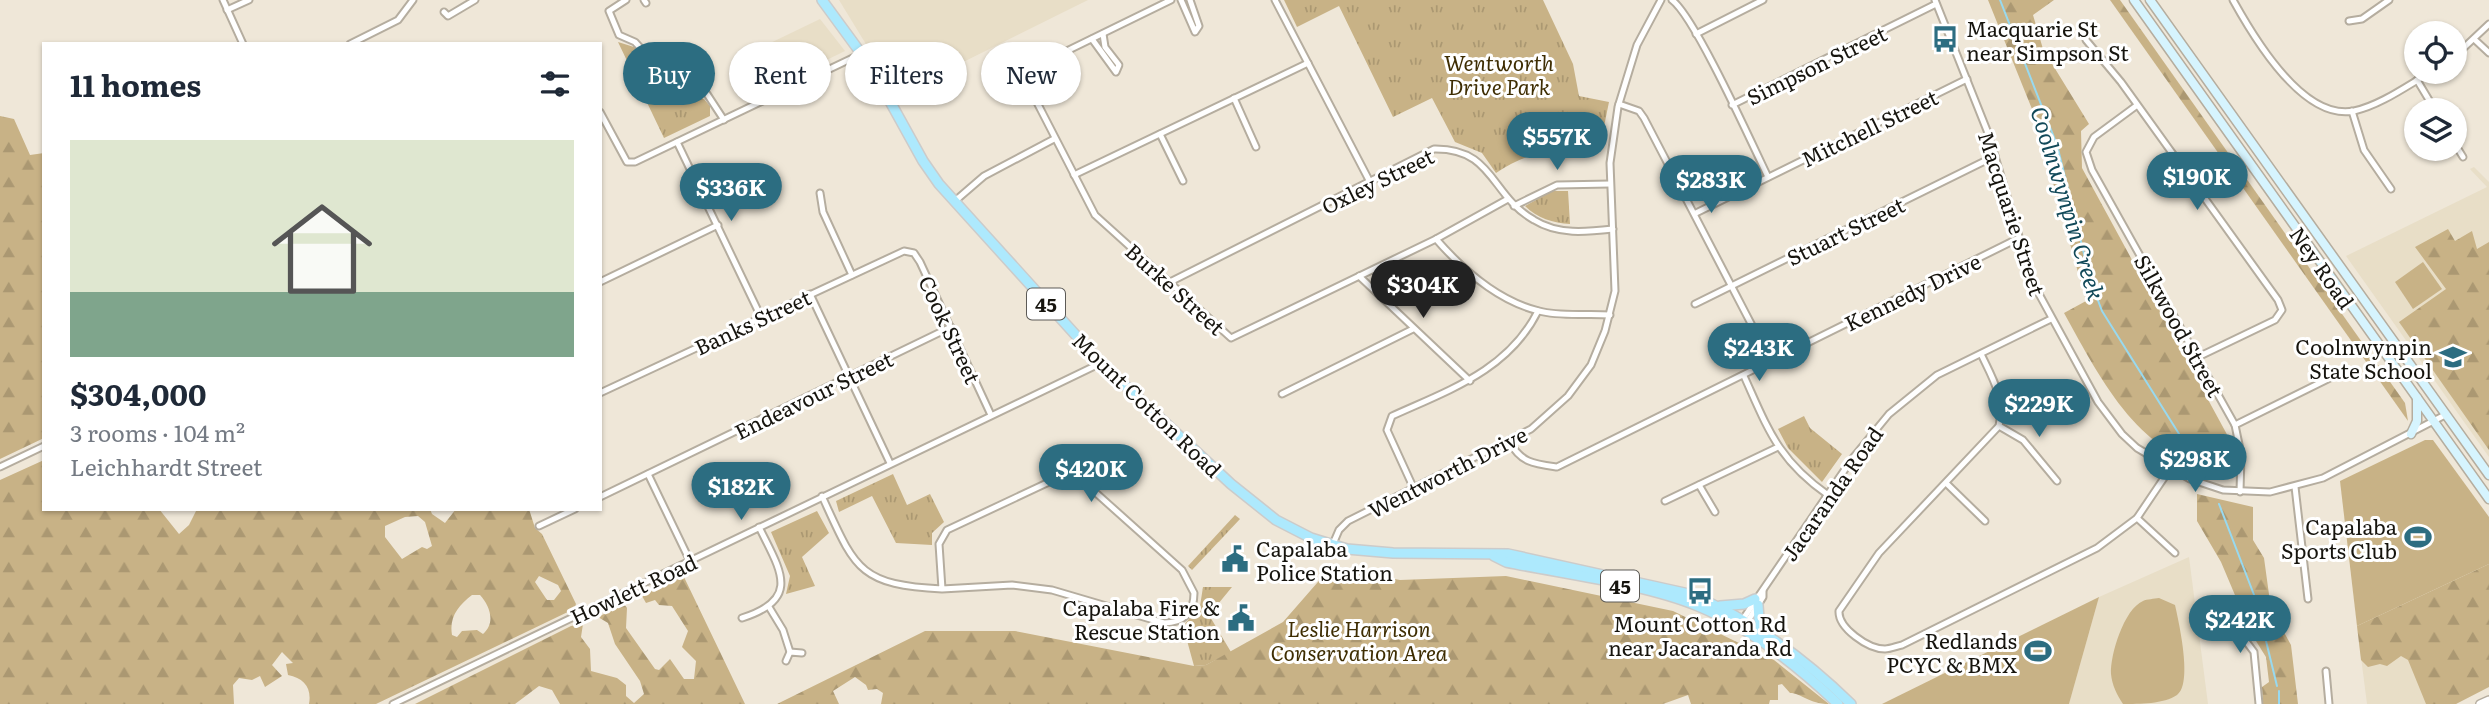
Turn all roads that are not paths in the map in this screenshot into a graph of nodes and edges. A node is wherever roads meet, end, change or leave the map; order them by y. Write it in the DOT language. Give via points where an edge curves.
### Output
graph roads {
  1 [pos="223,0"];
  2 [pos="249,0"];
  3 [pos="413,0"];
  4 [pos="475,0"];
  5 [pos="626,0"];
  6 [pos="822,0"];
  7 [pos="1171,0"];
  8 [pos="1181,0"];
  9 [pos="1190,0"];
  10 [pos="1275,0"];
  11 [pos="1661,0"];
  12 [pos="1672,0"];
  13 [pos="1763,0"];
  14 [pos="2134,0"];
  15 [pos="2150,0"];
  16 [pos="2233,0"];
  17 [pos="2389,0"];
  18 [pos="1936,2"];
  19 [pos="228,10"];
  20 [pos="444,12"];
  21 [pos="2349,21"];
  22 [pos="2489,24"];
  23 [pos="1103,34"];
  24 [pos="1696,34"];
  25 [pos="1092,39"];
  26 [pos="2474,39"];
  27 [pos="2086,40"];
  28 [pos="242,42"];
  29 [pos="354,42"];
  30 [pos="852,42"];
  31 [pos="2467,45"];
  32 [pos="2489,53"];
  33 [pos="845,62"];
  34 [pos="1308,64"];
  35 [pos="1966,79"];
  36 [pos="2410,84"];
  37 [pos="1234,98"];
  38 [pos="1619,104"];
  39 [pos="891,105"];
  40 [pos="1732,106"];
  41 [pos="2136,106"];
  42 [pos="2352,111"];
  43 [pos="602,115"];
  44 [pos="724,120"];
  45 [pos="1160,134"];
  46 [pos="1054,139"];
  47 [pos="677,142"];
  48 [pos="1256,147"];
  49 [pos="1995,156"];
  50 [pos="1074,175"];
  51 [pos="1768,177"];
  52 [pos="1183,181"];
  53 [pos="1370,183"];
  54 [pos="1610,184"];
  55 [pos="2391,189"];
  56 [pos="820,193"];
  57 [pos="1507,199"];
  58 [pos="954,201"];
  59 [pos="1514,206"];
  60 [pos="1696,213"];
  61 [pos="718,225"];
  62 [pos="1613,229"];
  63 [pos="2019,238"];
  64 [pos="1436,239"];
  65 [pos="904,251"];
  66 [pos="852,275"];
  67 [pos="1359,276"];
  68 [pos="602,281"];
  69 [pos="1170,282"];
  70 [pos="1731,287"];
  71 [pos="810,295"];
  72 [pos="1695,304"];
  73 [pos="1538,311"];
  74 [pos="1610,315"];
  75 [pos="761,317"];
  76 [pos="2051,319"];
  77 [pos="951,327"];
  78 [pos="1413,329"];
  79 [pos="1981,354"];
  80 [pos="2198,357"];
  81 [pos="1771,362"];
  82 [pos="1101,363"];
  83 [pos="2336,375"];
  84 [pos="1744,376"];
  85 [pos="849,377"];
  86 [pos="1469,381"];
  87 [pos="602,392"];
  88 [pos="1282,394"];
  89 [pos="2417,398"];
  90 [pos="991,415"];
  91 [pos="2445,415"];
  92 [pos="2434,423"];
  93 [pos="2235,425"];
  94 [pos="1999,426"];
  95 [pos="2411,434"];
  96 [pos="1509,442"];
  97 [pos="42,447"];
  98 [pos="1776,448"];
  99 [pos="890,463"];
  100 [pos="0,467"];
  101 [pos="2171,469"];
  102 [pos="648,474"];
  103 [pos="2489,475"];
  104 [pos="2057,481"];
  105 [pos="1947,484"];
  106 [pos="1699,485"];
  107 [pos="2295,488"];
  108 [pos="1414,489"];
  109 [pos="2240,492"];
  110 [pos="1828,495"];
  111 [pos="602,496"];
  112 [pos="822,496"];
  113 [pos="2489,499"];
  114 [pos="1665,500"];
  115 [pos="571,511"];
  116 [pos="1715,512"];
  117 [pos="2137,518"];
  118 [pos="1985,521"];
  119 [pos="539,527"];
  120 [pos="760,527"];
  121 [pos="1333,546"];
  122 [pos="2175,553"];
  123 [pos="1493,556"];
  124 [pos="690,561"];
  125 [pos="942,589"];
  126 [pos="2308,599"];
  127 [pos="2225,601"];
  128 [pos="1756,602"];
  129 [pos="1718,606"];
  130 [pos="769,607"];
  131 [pos="751,615"];
  132 [pos="742,618"];
  133 [pos="754,625"];
  134 [pos="1742,625"];
  135 [pos="1766,634"];
  136 [pos="790,652"];
  137 [pos="802,653"];
  138 [pos="786,661"];
  139 [pos="2326,671"];
  140 [pos="2489,700"];
  141 [pos="393,704"];
  142 [pos="1838,704"];
  143 [pos="1850,704"];
  144 [pos="2259,704"];
  145 [pos="2329,704"];
  146 [pos="2480,704"];
  1 -- 19 [label="street"];
  2 -- 19 [label="street"];
  3 -- 29 [label="street" via="398,20"];
  4 -- 20 [label="street" via="448,16"];
  5 -- 44 [label="street" via="609,11 619,35 635,42 663,73 707,94"];
  6 -- 30 [label="main road, Mount Cotton Road / 45"];
  7 -- 23 [label="street"];
  8 -- 9 [label="street" via="1196,32 1199,26"];
  10 -- 34 [label="street"];
  11 -- 38 [label="street, Wentworth Drive" via="1637,45"];
  12 -- 24 [label="street"];
  13 -- 24 [label="street"];
  14 -- 89 [label="main road, Ney Road"];
  15 -- 91 [label="main road, Ney Road"];
  16 -- 42 [label="street" via="2295,88 2317,104"];
  17 -- 21 [label="street" via="2362,19"];
  18 -- 35 [label="street, Macquarie Street"];
  18 -- 40 [label="street, Simpson Street"];
  19 -- 28 [label="street"];
  22 -- 26 [label="street"];
  23 -- 25 [label="street"];
  23 -- 25 [label="street" via="1105,47 1119,65 1116,72"];
  24 -- 40 [label="street"];
  25 -- 46 [label="street, Burke Street" via="1030,69 1027,83"];
  26 -- 31 [label="street"];
  26 -- 32 [label="street"];
  27 -- 41 [label="street"];
  33 -- 44 [label="street"];
  34 -- 37 [label="street"];
  34 -- 53 [label="street"];
  35 -- 49 [label="street, Macquarie Street"];
  35 -- 51 [label="street, Mitchell Street"];
  36 -- 42 [label="street"];
  37 -- 45 [label="street"];
  37 -- 48 [label="street"];
  38 -- 54 [label="street, Wentworth Drive"];
  38 -- 60 [label="street" via="1639,111 1644,118"];
  39 -- 58 [label="main road, Mount Cotton Road / 45" via="923,161"];
  40 -- 51 [label="street"];
  41 -- 80 [label="street, Silkwood Street" via="2094,137 2086,152"];
  41 -- 80 [label="street" via="2282,310 2274,320"];
  42 -- 55 [label="street" via="2364,150"];
  43 -- 47 [label="street" via="627,162"];
  44 -- 47 [label="street"];
  45 -- 50 [label="street"];
  45 -- 52 [label="street"];
  46 -- 50 [label="street, Burke Street"];
  46 -- 58 [label="street" via="984,176"];
  47 -- 61 [label="street"];
  49 -- 63 [label="street, Macquarie Street"];
  49 -- 70 [label="street, Stuart Street"];
  50 -- 69 [label="street, Burke Street" via="1095,215"];
  51 -- 60 [label="street, Mitchell Street"];
  53 -- 57 [label="street, Oxley Street" via="1434,149 1452,149 1472,155"];
  53 -- 69 [label="street, Oxley Street"];
  54 -- 59 [label="street" via="1557,185"];
  54 -- 62 [label="street, Wentworth Drive"];
  56 -- 66 [label="street" via="822,212"];
  57 -- 59 [label="street, Oxley Street"];
  57 -- 64 [label="street, Burke Street"];
  58 -- 82 [label="main road, Mount Cotton Road / 45"];
  59 -- 62 [label="street, Oxley Street" via="1535,221 1560,230"];
  60 -- 70 [label="street"];
  61 -- 68 [label="street"];
  61 -- 75 [label="street"];
  62 -- 74 [label="street, Wentworth Drive" via="1615,276"];
  63 -- 76 [label="street, Macquarie Street" via="2033,283"];
  63 -- 81 [label="street, Kennedy Drive"];
  64 -- 67 [label="street, Burke Street"];
  64 -- 73 [label="street" via="1462,269"];
  65 -- 66 [label="street, Banks Street"];
  65 -- 77 [label="street, Cook Street" via="914,253 920,262"];
  66 -- 71 [label="street, Banks Street"];
  67 -- 69 [label="street, Burke Street" via="1231,338"];
  67 -- 78 [label="street"];
  70 -- 72 [label="street, Stuart Street"];
  70 -- 81 [label="street"];
  71 -- 75 [label="street, Banks Street"];
  71 -- 85 [label="street"];
  73 -- 74 [label="street"];
  73 -- 86 [label="street" via="1506,357"];
  74 -- 96 [label="street, Wentworth Drive" via="1596,355 1574,388 1542,421"];
  75 -- 87 [label="street, Banks Street"];
  76 -- 79 [label="street, Jacaranda Road"];
  76 -- 101 [label="street, Macquarie Street" via="2109,419 2137,449"];
  77 -- 85 [label="street, Endeavour Street"];
  77 -- 90 [label="street, Cook Street"];
  78 -- 86 [label="street"];
  78 -- 88 [label="street"];
  79 -- 94 [label="street" via="2000,393"];
  79 -- 110 [label="street, Jacaranda Road" via="1937,375 1889,414"];
  80 -- 93 [label="street, Silkwood Street"];
  81 -- 84 [label="street, Kennedy Drive"];
  82 -- 90 [label="street, Howlett Road"];
  82 -- 121 [label="main road, Mount Cotton Road / 45" via="1252,502 1287,526"];
  83 -- 93 [label="street"];
  84 -- 96 [label="street, Kennedy Drive" via="1557,467 1525,461"];
  84 -- 98 [label="street"];
  85 -- 99 [label="street"];
  85 -- 102 [label="street, Endeavour Street"];
  86 -- 108 [label="street" via="1392,416 1387,430"];
  89 -- 92 [label="main road, Ney Road"];
  89 -- 95 [label="main road" via="2417,421"];
  90 -- 99 [label="street, Howlett Road"];
  91 -- 92 [label="street, Macquarie Street"];
  91 -- 103 [label="main road, Ney Road"];
  92 -- 95 [label="street, Macquarie Street"];
  92 -- 113 [label="main road, Ney Road"];
  93 -- 109 [label="street, Silkwood Street" via="2241,454"];
  94 -- 104 [label="street" via="2024,440"];
  94 -- 105 [label="street"];
  95 -- 107 [label="street, Macquarie Street"];
  96 -- 108 [label="street, Wentworth Drive"];
  97 -- 100 [label="street"];
  98 -- 106 [label="street"];
  98 -- 110 [label="street" via="1808,482"];
  99 -- 112 [label="street, Howlett Road"];
  101 -- 109 [label="street, Macquarie Street"];
  101 -- 117 [label="street"];
  102 -- 111 [label="street, Endeavour Street"];
  102 -- 124 [label="street"];
  105 -- 117 [label="street" via="1880,553 1839,611 1843,626 1875,647 1886,650 1902,645 2097,548"];
  105 -- 118 [label="street"];
  106 -- 114 [label="street"];
  106 -- 116 [label="street"];
  107 -- 109 [label="street, Macquarie Street"];
  107 -- 126 [label="street"];
  108 -- 121 [label="street, Wentworth Drive" via="1348,521"];
  110 -- 128 [label="street, Jacaranda Road"];
  112 -- 120 [label="street, Howlett Road"];
  112 -- 125 [label="street" via="862,569 891,584"];
  115 -- 119 [label="street"];
  117 -- 122 [label="street"];
  120 -- 124 [label="street, Howlett Road"];
  120 -- 130 [label="street" via="781,573 779,597"];
  121 -- 123 [label="main road, Mount Cotton Road / 45"];
  123 -- 129 [label="main road, Mount Cotton Road / 45" via="1508,554 1675,590"];
  123 -- 134 [label="main road, Mount Cotton Road / 45" via="1678,599"];
  124 -- 141 [label="street, Howlett Road"];
  125 -- 125 [label="street" via="939,544 947,530 1064,475 1076,475 1182,570 1194,593 1190,613 1164,623 1042,588"];
  127 -- 144 [label="street" via="2254,652"];
  128 -- 129 [label="main road"];
  128 -- 134 [label="street, Jacaranda Road"];
  128 -- 135 [label="main road"];
  129 -- 134 [label="main road, Mount Cotton Road / 45"];
  130 -- 131 [label="street"];
  130 -- 136 [label="street"];
  131 -- 132 [label="street"];
  131 -- 133 [label="street"];
  134 -- 135 [label="main road, Mount Cotton Road / 45"];
  134 -- 142 [label="main road, Mount Cotton Road / 45"];
  135 -- 143 [label="main road, Mount Cotton Road / 45"];
  136 -- 137 [label="street"];
  136 -- 138 [label="street"];
  139 -- 145 [label="street"];
  140 -- 146 [label="street"];
}
